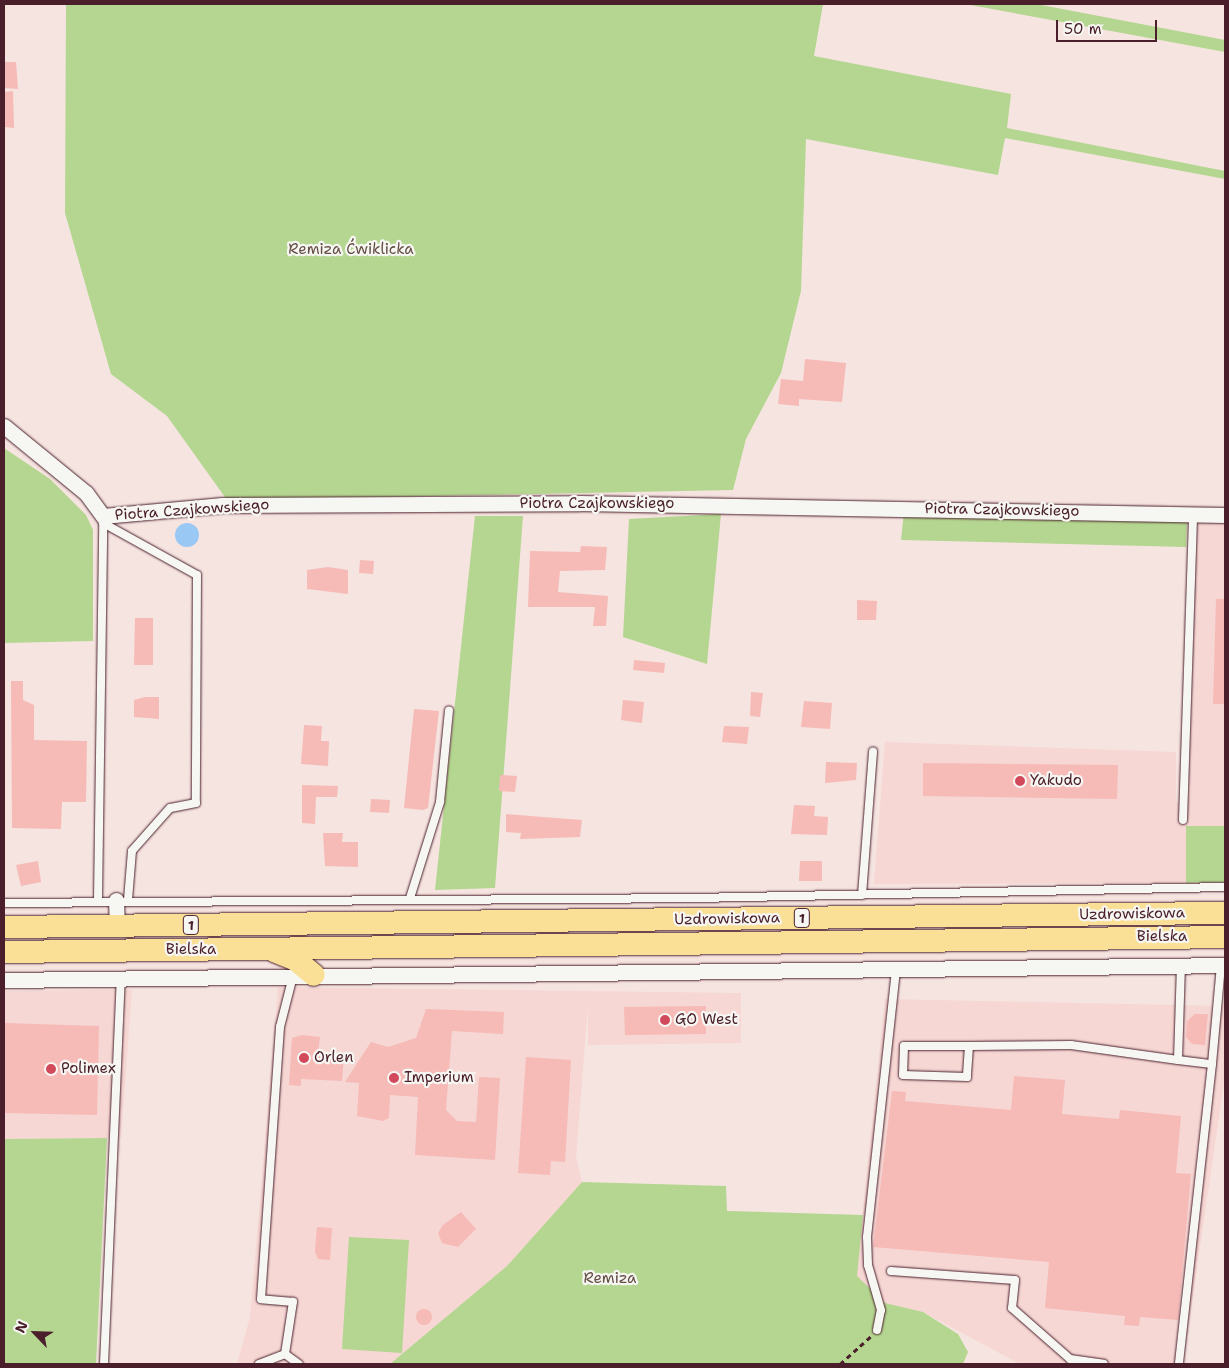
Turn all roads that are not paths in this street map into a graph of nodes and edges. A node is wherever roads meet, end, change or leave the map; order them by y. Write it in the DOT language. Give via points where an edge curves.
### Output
graph roads {
  1 [pos="4,426"];
  2 [pos="1193,514"];
  3 [pos="1225,515"];
  4 [pos="103,519"];
  5 [pos="449,710"];
  6 [pos="873,751"];
  7 [pos="1183,820"];
  8 [pos="1225,887"];
  9 [pos="862,895"];
  10 [pos="410,898"];
  11 [pos="98,900"];
  12 [pos="122,900"];
  13 [pos="4,903"];
  14 [pos="1225,913"];
  15 [pos="378,922"];
  16 [pos="117,926"];
  17 [pos="4,927"];
  18 [pos="1123,937"];
  19 [pos="1201,937"];
  20 [pos="1225,937"];
  21 [pos="379,946"];
  22 [pos="270,950"];
  23 [pos="4,952"];
  24 [pos="1181,965"];
  25 [pos="1223,965"];
  26 [pos="896,969"];
  27 [pos="304,976"];
  28 [pos="121,978"];
  29 [pos="4,980"];
  30 [pos="969,1046"];
  31 [pos="1178,1060"];
  32 [pos="1212,1064"];
  33 [pos="891,1271"];
  34 [pos="877,1330"];
  35 [pos="285,1354"];
  36 [pos="104,1364"];
  37 [pos="259,1364"];
  38 [pos="299,1364"];
  39 [pos="1104,1364"];
  40 [pos="1178,1364"];
  1 -- 4 [label="street, Piotra Czajkowskiego" via="86,493"];
  2 -- 3 [label="street, Piotra Czajkowskiego"];
  2 -- 4 [label="street, Piotra Czajkowskiego" via="580,503 222,505"];
  2 -- 7 [label="lane"];
  4 -- 11 [label="lane"];
  4 -- 12 [label="lane" via="197,574 196,803 170,808 132,851"];
  5 -- 10 [label="lane" via="440,802"];
  6 -- 9 [label="lane"];
  8 -- 9 [label="lane"];
  9 -- 10 [label="lane"];
  10 -- 12 [label="lane"];
  11 -- 12 [label="lane"];
  11 -- 13 [label="lane"];
  12 -- 16 [label="street"];
  14 -- 15 [label="main road, Uzdrowiskowa / 1"];
  15 -- 16 [label="main road, Bielska / 1"];
  16 -- 17 [label="main road, Bielska / 1"];
  18 -- 19 [label="main road, Bielska / 1"];
  18 -- 21 [label="main road, Uzdrowiskowa / 1"];
  19 -- 20 [label="main road, Uzdrowiskowa / 1"];
  21 -- 22 [label="main road, Bielska / 1"];
  22 -- 23 [label="main road, Bielska / 1"];
  22 -- 27 [label="main road" via="296,960"];
  24 -- 25 [label="street"];
  24 -- 26 [label="street"];
  24 -- 31 [label="lane"];
  25 -- 32 [label="lane"];
  26 -- 27 [label="street"];
  26 -- 34 [label="lane" via="867,1237 868,1266 881,1310"];
  27 -- 28 [label="street"];
  27 -- 35 [label="lane" via="280,1027 261,1300 293,1302"];
  28 -- 29 [label="street"];
  28 -- 36 [label="lane"];
  30 -- 30 [label="lane" via="904,1046 903,1074 967,1077"];
  30 -- 31 [label="lane" via="1071,1045"];
  31 -- 32 [label="lane"];
  32 -- 40 [label="lane"];
  33 -- 39 [label="lane" via="1015,1280 1012,1308 1070,1360"];
  35 -- 37 [label="lane"];
  35 -- 38 [label="lane"];
}
